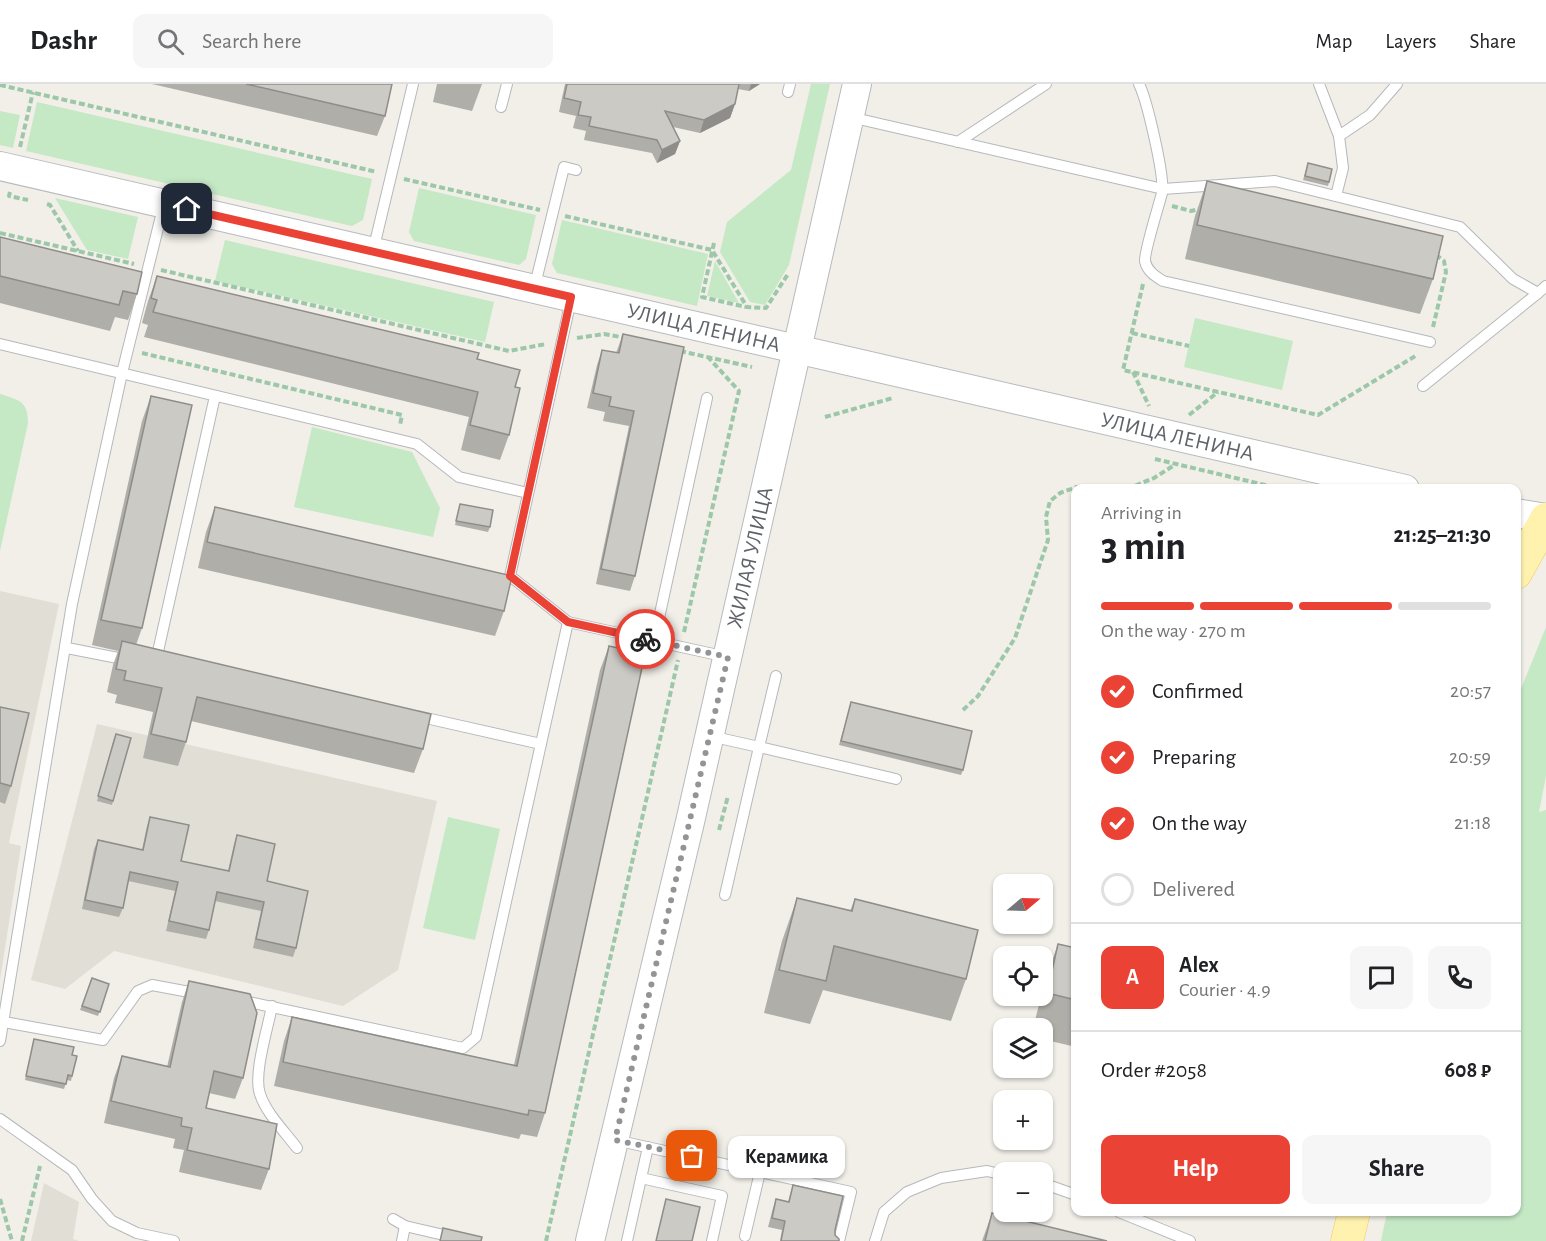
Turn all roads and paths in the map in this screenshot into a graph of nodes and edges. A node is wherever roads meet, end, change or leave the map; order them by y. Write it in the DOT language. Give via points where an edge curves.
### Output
graph roads {
  1 [pos="413,84"];
  2 [pos="507,84"];
  3 [pos="857,84"];
  4 [pos="1046,84"];
  5 [pos="1139,84"];
  6 [pos="1318,84"];
  7 [pos="1397,84"];
  8 [pos="501,107"];
  9 [pos="850,117"];
  10 [pos="1339,136"];
  11 [pos="958,142"];
  12 [pos="0,166"];
  13 [pos="576,170"];
  14 [pos="1163,189"];
  15 [pos="1336,196"];
  16 [pos="1160,203"];
  17 [pos="164,204"];
  18 [pos="1202,208"];
  19 [pos="0,233"];
  20 [pos="714,243"];
  21 [pos="373,252"];
  22 [pos="1425,252"];
  23 [pos="1148,265"];
  24 [pos="148,267"];
  25 [pos="533,289"];
  26 [pos="1542,289"];
  27 [pos="571,297"];
  28 [pos="747,308"];
  29 [pos="1132,333"];
  30 [pos="627,339"];
  31 [pos="561,341"];
  32 [pos="1430,342"];
  33 [pos="0,344"];
  34 [pos="1189,346"];
  35 [pos="128,349"];
  36 [pos="673,349"];
  37 [pos="797,349"];
  38 [pos="708,357"];
  39 [pos="752,367"];
  40 [pos="1133,372"];
  41 [pos="122,373"];
  42 [pos="1423,386"];
  43 [pos="1219,392"];
  44 [pos="215,396"];
  45 [pos="895,397"];
  46 [pos="707,398"];
  47 [pos="1159,408"];
  48 [pos="1179,413"];
  49 [pos="825,417"];
  50 [pos="396,439"];
  51 [pos="1154,459"];
  52 [pos="1176,464"];
  53 [pos="1139,484"];
  54 [pos="1261,484"];
  55 [pos="1383,484"];
  56 [pos="1071,489"];
  57 [pos="528,493"];
  58 [pos="1521,514"];
  59 [pos="1546,519"];
  60 [pos="1521,564"];
  61 [pos="568,622"];
  62 [pos="654,641"];
  63 [pos="681,646"];
  64 [pos="67,648"];
  65 [pos="728,657"];
  66 [pos="148,659"];
  67 [pos="180,661"];
  68 [pos="776,676"];
  69 [pos="963,710"];
  70 [pos="401,712"];
  71 [pos="710,735"];
  72 [pos="541,744"];
  73 [pos="759,747"];
  74 [pos="896,779"];
  75 [pos="728,796"];
  76 [pos="719,830"];
  77 [pos="725,895"];
  78 [pos="207,995"];
  79 [pos="228,999"];
  80 [pos="272,1006"];
  81 [pos="4,1022"];
  82 [pos="0,1041"];
  83 [pos="0,1119"];
  84 [pos="615,1140"];
  85 [pos="695,1144"];
  86 [pos="648,1147"];
  87 [pos="297,1148"];
  88 [pos="692,1156"];
  89 [pos="41,1162"];
  90 [pos="760,1172"];
  91 [pos="993,1173"];
  92 [pos="641,1178"];
  93 [pos="1053,1187"];
  94 [pos="1071,1193"];
  95 [pos="0,1199"];
  96 [pos="1129,1216"];
  97 [pos="1353,1216"];
  98 [pos="393,1219"];
  99 [pos="405,1226"];
  100 [pos="746,1236"];
  101 [pos="12,1241"];
  102 [pos="22,1241"];
  103 [pos="174,1241"];
  104 [pos="402,1241"];
  105 [pos="470,1241"];
  106 [pos="546,1241"];
  107 [pos="590,1241"];
  108 [pos="627,1241"];
  109 [pos="712,1241"];
  110 [pos="839,1241"];
  111 [pos="875,1241"];
  112 [pos="1190,1241"];
  113 [pos="1347,1241"];
  1 -- 21 [label="lane"];
  2 -- 8 [label="lane"];
  3 -- 9 [label="main road, ЖИЛАЯ УЛИЦА"];
  4 -- 11 [label="lane"];
  5 -- 14 [label="lane" via="1154,136"];
  6 -- 10 [label="lane"];
  7 -- 10 [label="lane" via="1370,115"];
  9 -- 11 [label="lane"];
  9 -- 37 [label="main road, ЖИЛАЯ УЛИЦА"];
  10 -- 15 [label="lane" via="1343,168"];
  11 -- 14 [label="lane"];
  12 -- 17 [label="main road, УЛИЦА ЛЕНИНА"];
  13 -- 25 [label="lane" via="564,167"];
  14 -- 15 [label="lane" via="1275,181"];
  14 -- 16 [label="lane"];
  15 -- 26 [label="lane" via="1460,227 1513,279"];
  16 -- 18 [label="path" via="1191,211"];
  16 -- 23 [label="lane" via="1145,260"];
  17 -- 21 [label="main road, УЛИЦА ЛЕНИНА"];
  17 -- 24 [label="lane"];
  19 -- 24 [label="path"];
  20 -- 28 [label="path" via="702,297"];
  21 -- 25 [label="main road, УЛИЦА ЛЕНИНА"];
  22 -- 32 [label="path" via="1444,261 1446,272"];
  23 -- 29 [label="path"];
  23 -- 32 [label="lane" via="1151,273 1163,281"];
  24 -- 31 [label="path" via="509,351"];
  24 -- 35 [label="lane"];
  25 -- 27 [label="main road, УЛИЦА ЛЕНИНА"];
  26 -- 42 [label="lane"];
  27 -- 31 [label="lane"];
  27 -- 37 [label="main road, УЛИЦА ЛЕНИНА"];
  29 -- 34 [label="path"];
  29 -- 40 [label="path" via="1123,370"];
  30 -- 31 [label="path" via="604,333"];
  31 -- 57 [label="lane"];
  32 -- 43 [label="path" via="1428,348 1318,415"];
  33 -- 41 [label="lane"];
  35 -- 41 [label="lane"];
  35 -- 50 [label="path" via="402,415"];
  36 -- 38 [label="path"];
  37 -- 55 [label="main road, УЛИЦА ЛЕНИНА"];
  37 -- 65 [label="main road, ЖИЛАЯ УЛИЦА"];
  38 -- 39 [label="path"];
  38 -- 63 [label="path" via="739,391"];
  40 -- 43 [label="path"];
  40 -- 47 [label="path" via="1149,406"];
  41 -- 44 [label="lane"];
  41 -- 64 [label="lane" via="72,604"];
  43 -- 48 [label="path" via="1189,415"];
  44 -- 50 [label="lane"];
  44 -- 66 [label="lane"];
  45 -- 49 [label="path"];
  46 -- 62 [label="lane"];
  50 -- 57 [label="lane" via="417,444 459,477"];
  51 -- 52 [label="path"];
  52 -- 53 [label="path"];
  52 -- 54 [label="path"];
  56 -- 69 [label="path" via="1050,501 1046,517 1048,540 1015,638 978,696"];
  57 -- 61 [label="lane" via="510,576"];
  58 -- 59 [label="main road"];
  59 -- 60 [label="main road"];
  61 -- 62 [label="lane"];
  61 -- 72 [label="lane"];
  62 -- 63 [label="lane"];
  63 -- 65 [label="lane"];
  63 -- 106 [label="path"];
  64 -- 66 [label="lane"];
  64 -- 81 [label="lane"];
  65 -- 71 [label="main road, ЖИЛАЯ УЛИЦА"];
  66 -- 67 [label="lane"];
  68 -- 73 [label="lane"];
  70 -- 72 [label="lane"];
  71 -- 73 [label="lane"];
  71 -- 84 [label="main road, ЖИЛАЯ УЛИЦА"];
  72 -- 80 [label="lane" via="476,1038 463,1048"];
  73 -- 74 [label="lane"];
  73 -- 77 [label="lane"];
  75 -- 76 [label="path"];
  78 -- 81 [label="lane" via="152,985 138,991 103,1040"];
  79 -- 80 [label="lane"];
  80 -- 87 [label="lane" via="257,1077 259,1092"];
  81 -- 82 [label="lane"];
  83 -- 103 [label="lane" via="72,1170 112,1221 137,1233"];
  84 -- 86 [label="lane"];
  84 -- 107 [label="main road, ЖИЛАЯ УЛИЦА"];
  85 -- 88 [label="lane"];
  86 -- 88 [label="lane"];
  86 -- 92 [label="lane"];
  88 -- 90 [label="lane"];
  89 -- 102 [label="path"];
  90 -- 100 [label="lane"];
  90 -- 110 [label="lane" via="851,1192"];
  91 -- 111 [label="lane" via="941,1178 907,1192 884,1212"];
  92 -- 108 [label="lane"];
  92 -- 109 [label="lane" via="722,1196"];
  93 -- 94 [label="lane"];
  95 -- 101 [label="path"];
  96 -- 112 [label="lane"];
  97 -- 113 [label="main road"];
  98 -- 99 [label="lane"];
  99 -- 104 [label="lane"];
  99 -- 105 [label="lane"];
}
